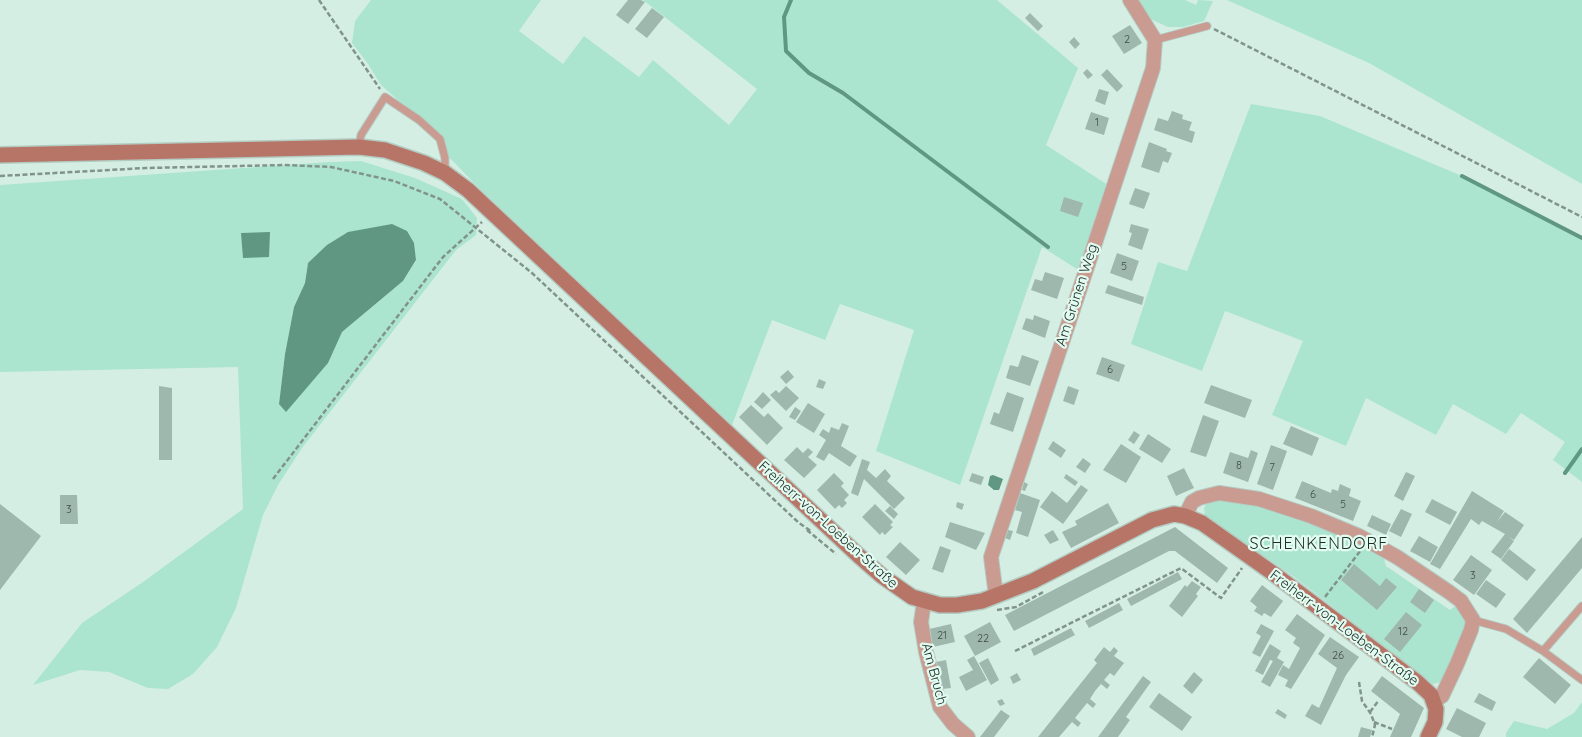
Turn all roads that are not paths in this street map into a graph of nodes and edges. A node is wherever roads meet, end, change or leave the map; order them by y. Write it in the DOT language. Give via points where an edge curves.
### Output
graph roads {
  1 [pos="1130,0"];
  2 [pos="1207,26"];
  3 [pos="1155,40"];
  4 [pos="358,146"];
  5 [pos="0,155"];
  6 [pos="445,173"];
  7 [pos="1185,516"];
  8 [pos="996,596"];
  9 [pos="924,602"];
  10 [pos="1582,606"];
  11 [pos="1473,620"];
  12 [pos="1544,651"];
  13 [pos="1582,680"];
  14 [pos="1434,701"];
  15 [pos="968,737"];
  16 [pos="1428,737"];
  1 -- 3 [label="street"];
  2 -- 3 [label="lane"];
  3 -- 8 [label="street, Am Grünen Weg" via="1153,68 991,557"];
  4 -- 5 [label="main road, Freiherr-von-Loeben-Straße"];
  4 -- 6 [label="main road, Freiherr-von-Loeben-Straße" via="403,155"];
  4 -- 6 [label="lane" via="361,135 385,97 440,140"];
  6 -- 9 [label="main road, Freiherr-von-Loeben-Straße" via="468,190 882,576"];
  7 -- 8 [label="main road, Freiherr-von-Loeben-Straße" via="1174,514 1152,520 1034,581"];
  7 -- 11 [label="street" via="1192,502 1218,493 1259,499 1311,516 1397,557 1455,596"];
  7 -- 14 [label="main road, Freiherr-von-Loeben-Straße" via="1202,523 1246,562 1318,607 1417,682"];
  8 -- 9 [label="main road, Freiherr-von-Loeben-Straße" via="957,605"];
  9 -- 15 [label="street, Am Bruch" via="921,622 940,707"];
  10 -- 12 [label="lane"];
  11 -- 12 [label="lane" via="1506,629"];
  11 -- 14 [label="street" via="1442,696"];
  12 -- 13 [label="lane"];
  14 -- 16 [label="main road" via="1435,722"];
}
